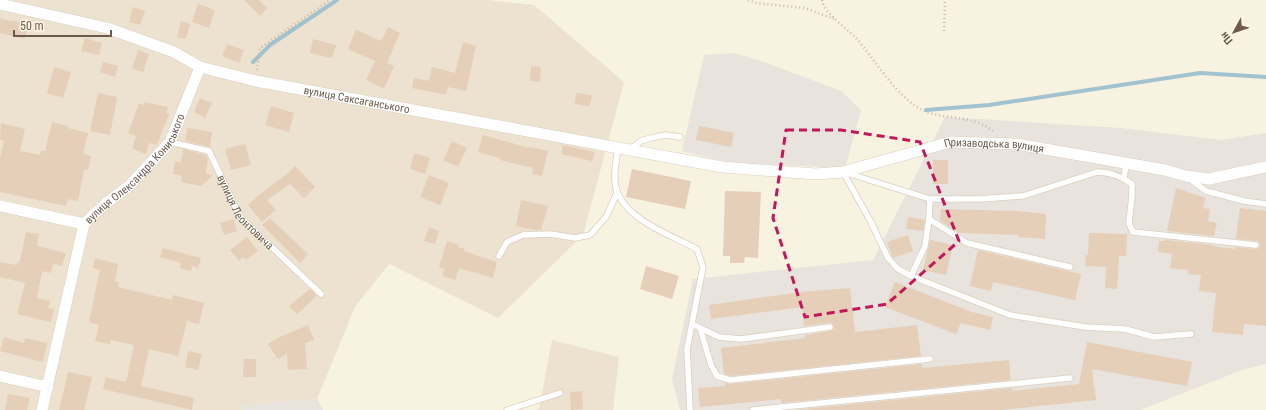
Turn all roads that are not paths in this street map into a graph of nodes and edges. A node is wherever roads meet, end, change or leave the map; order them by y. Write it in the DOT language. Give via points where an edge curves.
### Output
graph roads {
  1 [pos="2,3"];
  2 [pos="200,67"];
  3 [pos="680,137"];
  4 [pos="170,142"];
  5 [pos="624,149"];
  6 [pos="1126,164"];
  7 [pos="722,167"];
  8 [pos="1266,167"];
  9 [pos="843,172"];
  10 [pos="1186,176"];
  11 [pos="1124,178"];
  12 [pos="617,193"];
  13 [pos="930,199"];
  14 [pos="1266,204"];
  15 [pos="0,206"];
  16 [pos="929,219"];
  17 [pos="84,224"];
  18 [pos="1256,245"];
  19 [pos="499,256"];
  20 [pos="1070,267"];
  21 [pos="911,276"];
  22 [pos="321,294"];
  23 [pos="692,324"];
  24 [pos="830,327"];
  25 [pos="700,328"];
  26 [pos="1191,334"];
  27 [pos="930,359"];
  28 [pos="0,376"];
  29 [pos="1070,378"];
  30 [pos="48,387"];
  31 [pos="560,393"];
  32 [pos="42,410"];
  33 [pos="507,410"];
  34 [pos="691,410"];
  35 [pos="753,410"];
  1 -- 2 [label="street, вулиця Саксаганського" via="107,28 174,52"];
  2 -- 4 [label="street, вулиця Олександра Кониського"];
  2 -- 5 [label="street, вулиця Саксаганського" via="256,81"];
  3 -- 5 [label="lane" via="666,135 651,138"];
  4 -- 17 [label="street, вулиця Олександра Кониського" via="129,186"];
  4 -- 22 [label="lane, вулиця Леонтовича" via="209,151 240,217"];
  5 -- 7 [label="street, вулиця Саксаганського"];
  5 -- 12 [label="lane" via="614,174"];
  6 -- 9 [label="street, Призаводська вулиця" via="1016,144 950,142"];
  6 -- 10 [label="street, Призаводська вулиця"];
  6 -- 11 [label="lane"];
  7 -- 9 [label="street, Призаводська вулиця" via="815,174"];
  8 -- 10 [label="street, Призаводська вулиця" via="1209,179"];
  9 -- 13 [label="lane"];
  9 -- 21 [label="lane" via="888,258 898,269"];
  10 -- 14 [label="lane" via="1206,191"];
  11 -- 13 [label="lane" via="1107,172 1097,172 1023,196"];
  11 -- 18 [label="lane" via="1132,184 1129,223 1133,232"];
  12 -- 19 [label="lane" via="606,217 590,235 575,238 550,234 523,235 507,242"];
  12 -- 23 [label="lane" via="637,217 697,249 703,267"];
  13 -- 16 [label="lane"];
  15 -- 17 [label="street"];
  16 -- 20 [label="lane" via="967,243"];
  16 -- 21 [label="lane" via="925,246"];
  17 -- 30 [label="street, вулиця Олександра Кониського"];
  21 -- 26 [label="lane" via="1010,315 1085,327 1125,329 1154,337"];
  23 -- 25 [label="lane"];
  23 -- 34 [label="lane" via="687,349"];
  24 -- 25 [label="lane" via="741,338 719,337"];
  25 -- 27 [label="lane" via="710,364 717,376 730,380"];
  28 -- 30 [label="street"];
  29 -- 35 [label="lane"];
  30 -- 32 [label="street, вулиця Олександра Кониського"];
  31 -- 33 [label="lane"];
}
